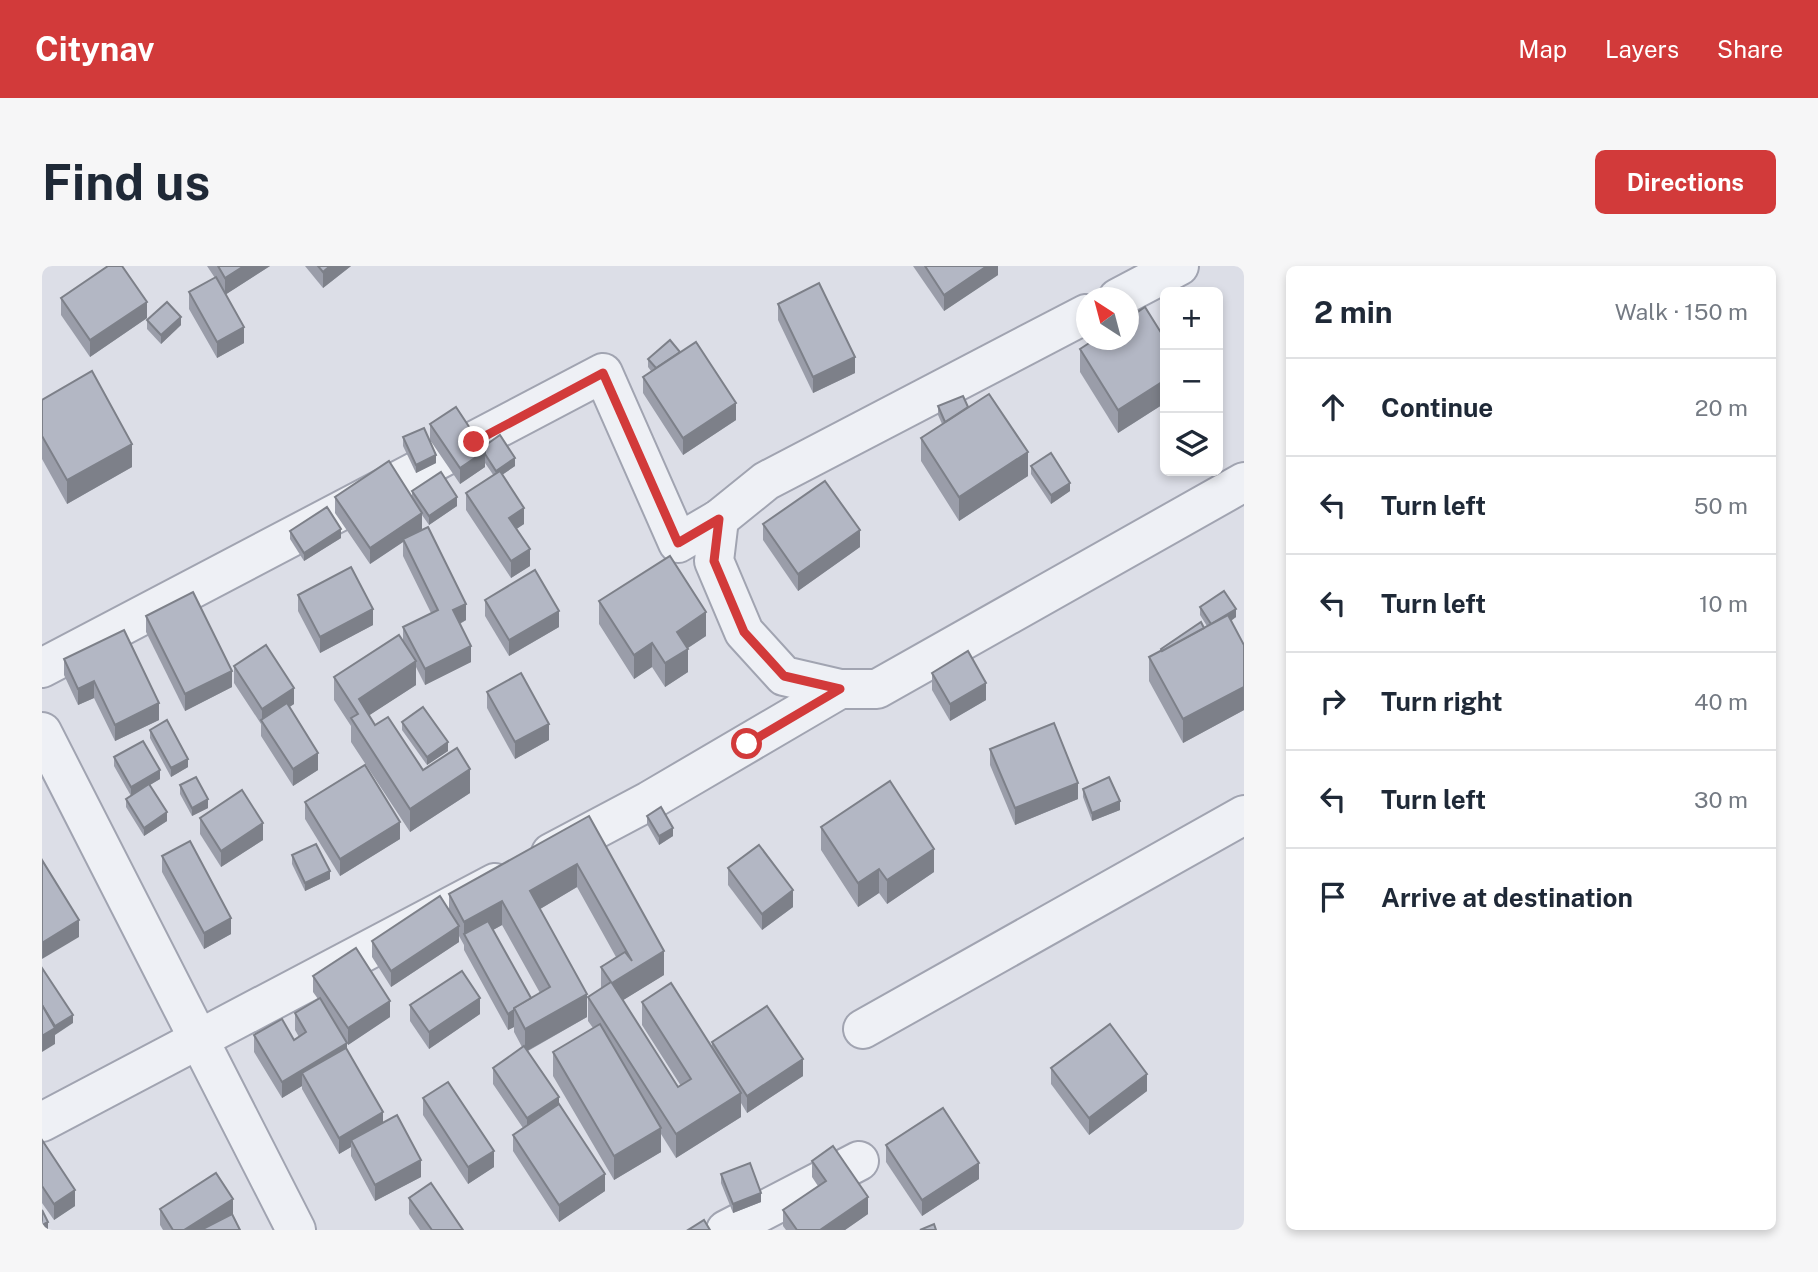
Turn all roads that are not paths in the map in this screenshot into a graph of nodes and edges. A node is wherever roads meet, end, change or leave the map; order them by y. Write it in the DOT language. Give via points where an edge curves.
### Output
graph roads {
  1 [pos="1179,266"];
  2 [pos="1139,287"];
  3 [pos="1076,320"];
  4 [pos="1244,482"];
  5 [pos="719,519"];
  6 [pos="42,668"];
  7 [pos="840,689"];
  8 [pos="42,732"];
  9 [pos="1244,815"];
  10 [pos="863,1029"];
  11 [pos="199,1040"];
  12 [pos="42,1122"];
  13 [pos="859,1161"];
  14 [pos="296,1230"];
  15 [pos="726,1230"];
  1 -- 2 [label="street"];
  3 -- 5 [label="street" via="766,481"];
  4 -- 7 [label="street" via="877,689"];
  5 -- 6 [label="street" via="678,543 603,373"];
  5 -- 7 [label="street" via="714,561 744,632 784,676"];
  7 -- 11 [label="street" via="649,801"];
  8 -- 11 [label="street"];
  9 -- 10 [label="street"];
  11 -- 12 [label="street"];
  11 -- 14 [label="street"];
  13 -- 15 [label="street"];
}
